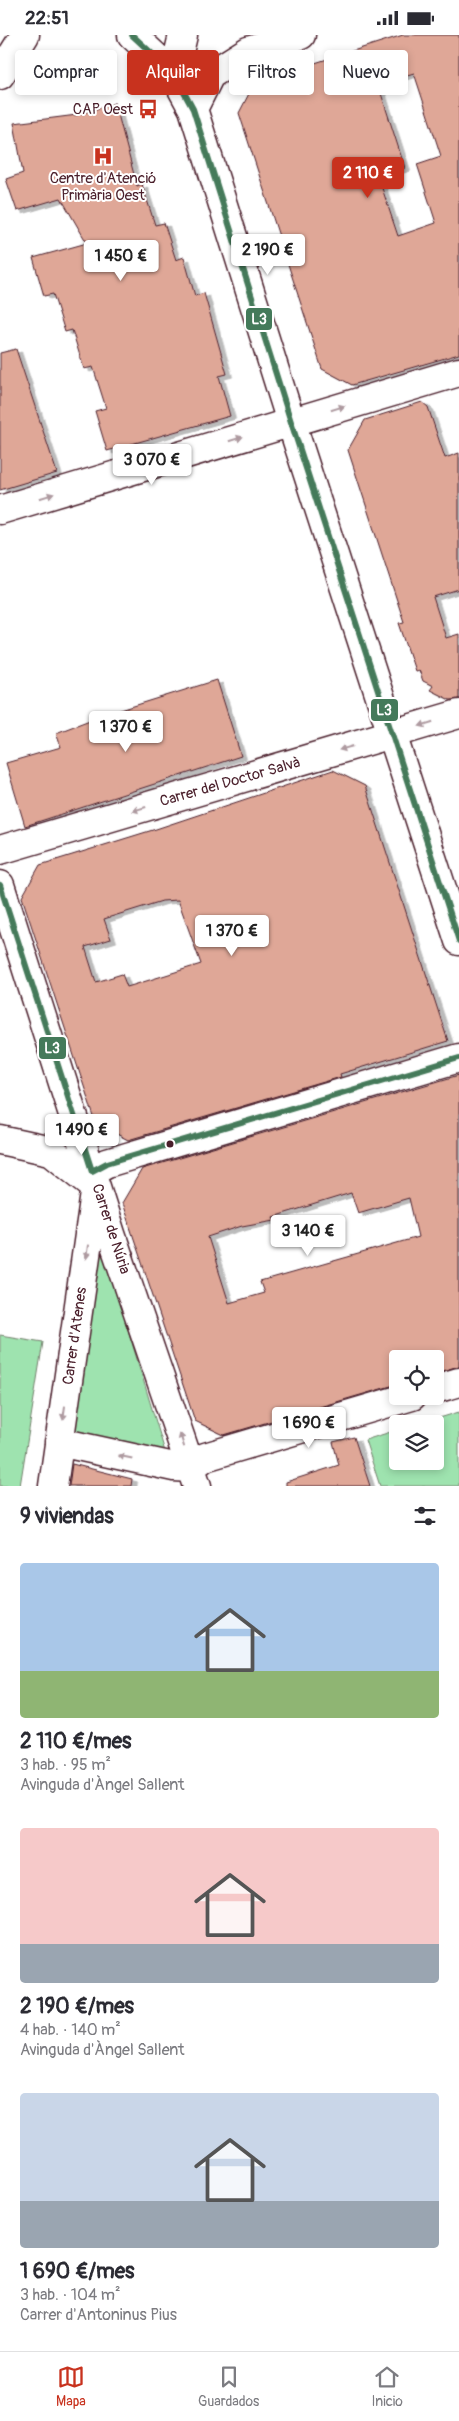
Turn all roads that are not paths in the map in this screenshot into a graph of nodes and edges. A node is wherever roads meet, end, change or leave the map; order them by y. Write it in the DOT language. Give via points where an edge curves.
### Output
graph roads {
  1 [pos="25,35"];
  2 [pos="132,35"];
  3 [pos="183,35"];
  4 [pos="301,35"];
  5 [pos="148,50"];
  6 [pos="180,50"];
  7 [pos="0,75"];
  8 [pos="185,95"];
  9 [pos="193,109"];
  10 [pos="459,372"];
  11 [pos="291,422"];
  12 [pos="0,510"];
  13 [pos="459,714"];
  14 [pos="392,735"];
  15 [pos="0,850"];
  16 [pos="0,885"];
  17 [pos="459,941"];
  18 [pos="459,1058"];
  19 [pos="76,1123"];
  20 [pos="0,1140"];
  21 [pos="51,1151"];
  22 [pos="94,1179"];
  23 [pos="459,1382"];
  24 [pos="444,1386"];
  25 [pos="389,1403"];
  26 [pos="59,1442"];
  27 [pos="194,1477"];
  28 [pos="53,1486"];
  1 -- 7 [label="street"];
  2 -- 5 [label="street"];
  3 -- 6 [label="street"];
  4 -- 9 [label="street" via="248,51 210,75"];
  8 -- 9 [label="street"];
  9 -- 11 [label="street"];
  11 -- 10 [label="street, one-way"];
  12 -- 11 [label="street, one-way"];
  11 -- 14 [label="street"];
  13 -- 14 [label="street, Carrer del Doctor Salvà, one-way"];
  14 -- 15 [label="street, Carrer del Doctor Salvà, one-way"];
  14 -- 17 [label="street"];
  16 -- 19 [label="street, Carrer de Núria"];
  18 -- 22 [label="street" via="107,1163"];
  19 -- 21 [label="street" via="65,1143"];
  19 -- 22 [label="street, Carrer de Núria"];
  20 -- 21 [label="street"];
  21 -- 22 [label="street"];
  22 -- 26 [label="street, Carrer d'Atenes, one-way"];
  27 -- 22 [label="street, Carrer de Núria, one-way"];
  23 -- 24 [label="street"];
  25 -- 27 [label="street" via="205,1457"];
  27 -- 26 [label="street, one-way" via="174,1467"];
  26 -- 28 [label="street, Carrer d'Atenes"];
}
